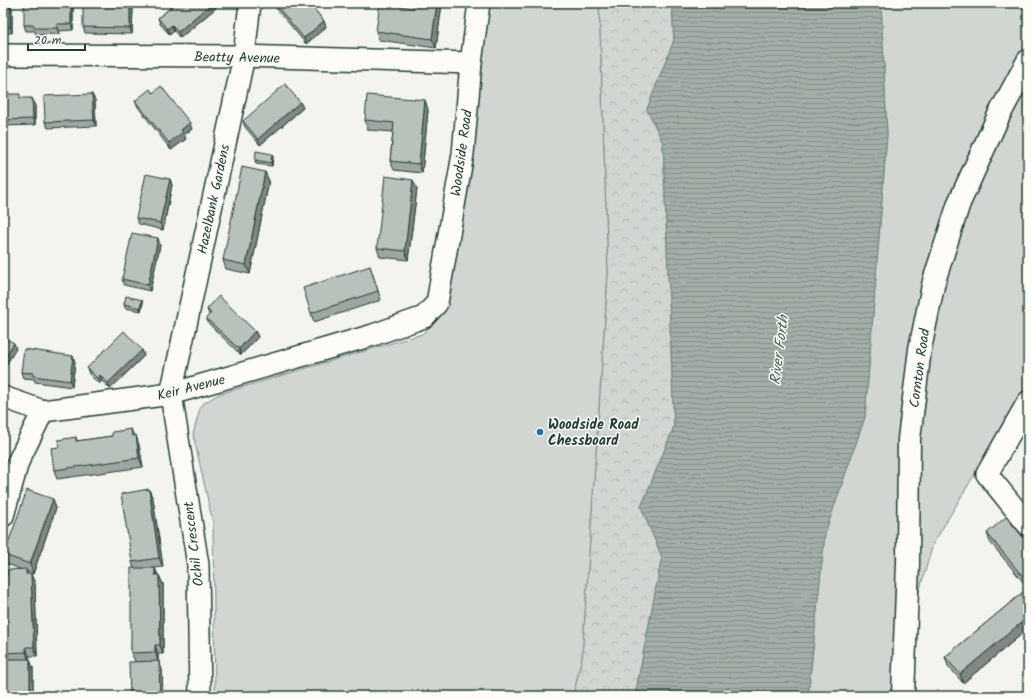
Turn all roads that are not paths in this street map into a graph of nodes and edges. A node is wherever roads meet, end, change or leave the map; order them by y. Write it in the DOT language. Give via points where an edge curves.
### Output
graph roads {
  1 [pos="250,3"];
  2 [pos="479,3"];
  3 [pos="3,55"];
  4 [pos="244,56"];
  5 [pos="1028,61"];
  6 [pos="471,63"];
  7 [pos="436,303"];
  8 [pos="171,394"];
  9 [pos="3,397"];
  10 [pos="1028,402"];
  11 [pos="43,411"];
  12 [pos="3,516"];
  13 [pos="1028,525"];
  14 [pos="200,696"];
  15 [pos="903,696"];
  1 -- 4 [label="street, Hazelbank Gardens"];
  2 -- 6 [label="street, Woodside Road"];
  3 -- 4 [label="street, Beatty Avenue"];
  4 -- 6 [label="street, Beatty Avenue"];
  4 -- 8 [label="street, Hazelbank Gardens"];
  5 -- 15 [label="main road, Cornton Road" via="999,115 959,203 934,281 920,349 909,439"];
  6 -- 7 [label="street, Woodside Road" via="463,154"];
  7 -- 8 [label="street, Keir Avenue" via="424,318"];
  8 -- 11 [label="street, Keir Avenue"];
  8 -- 14 [label="street, Ochil Crescent" via="198,565"];
  9 -- 11 [label="street"];
  10 -- 13 [label="street" via="987,474"];
  11 -- 12 [label="street" via="18,462"];
}
